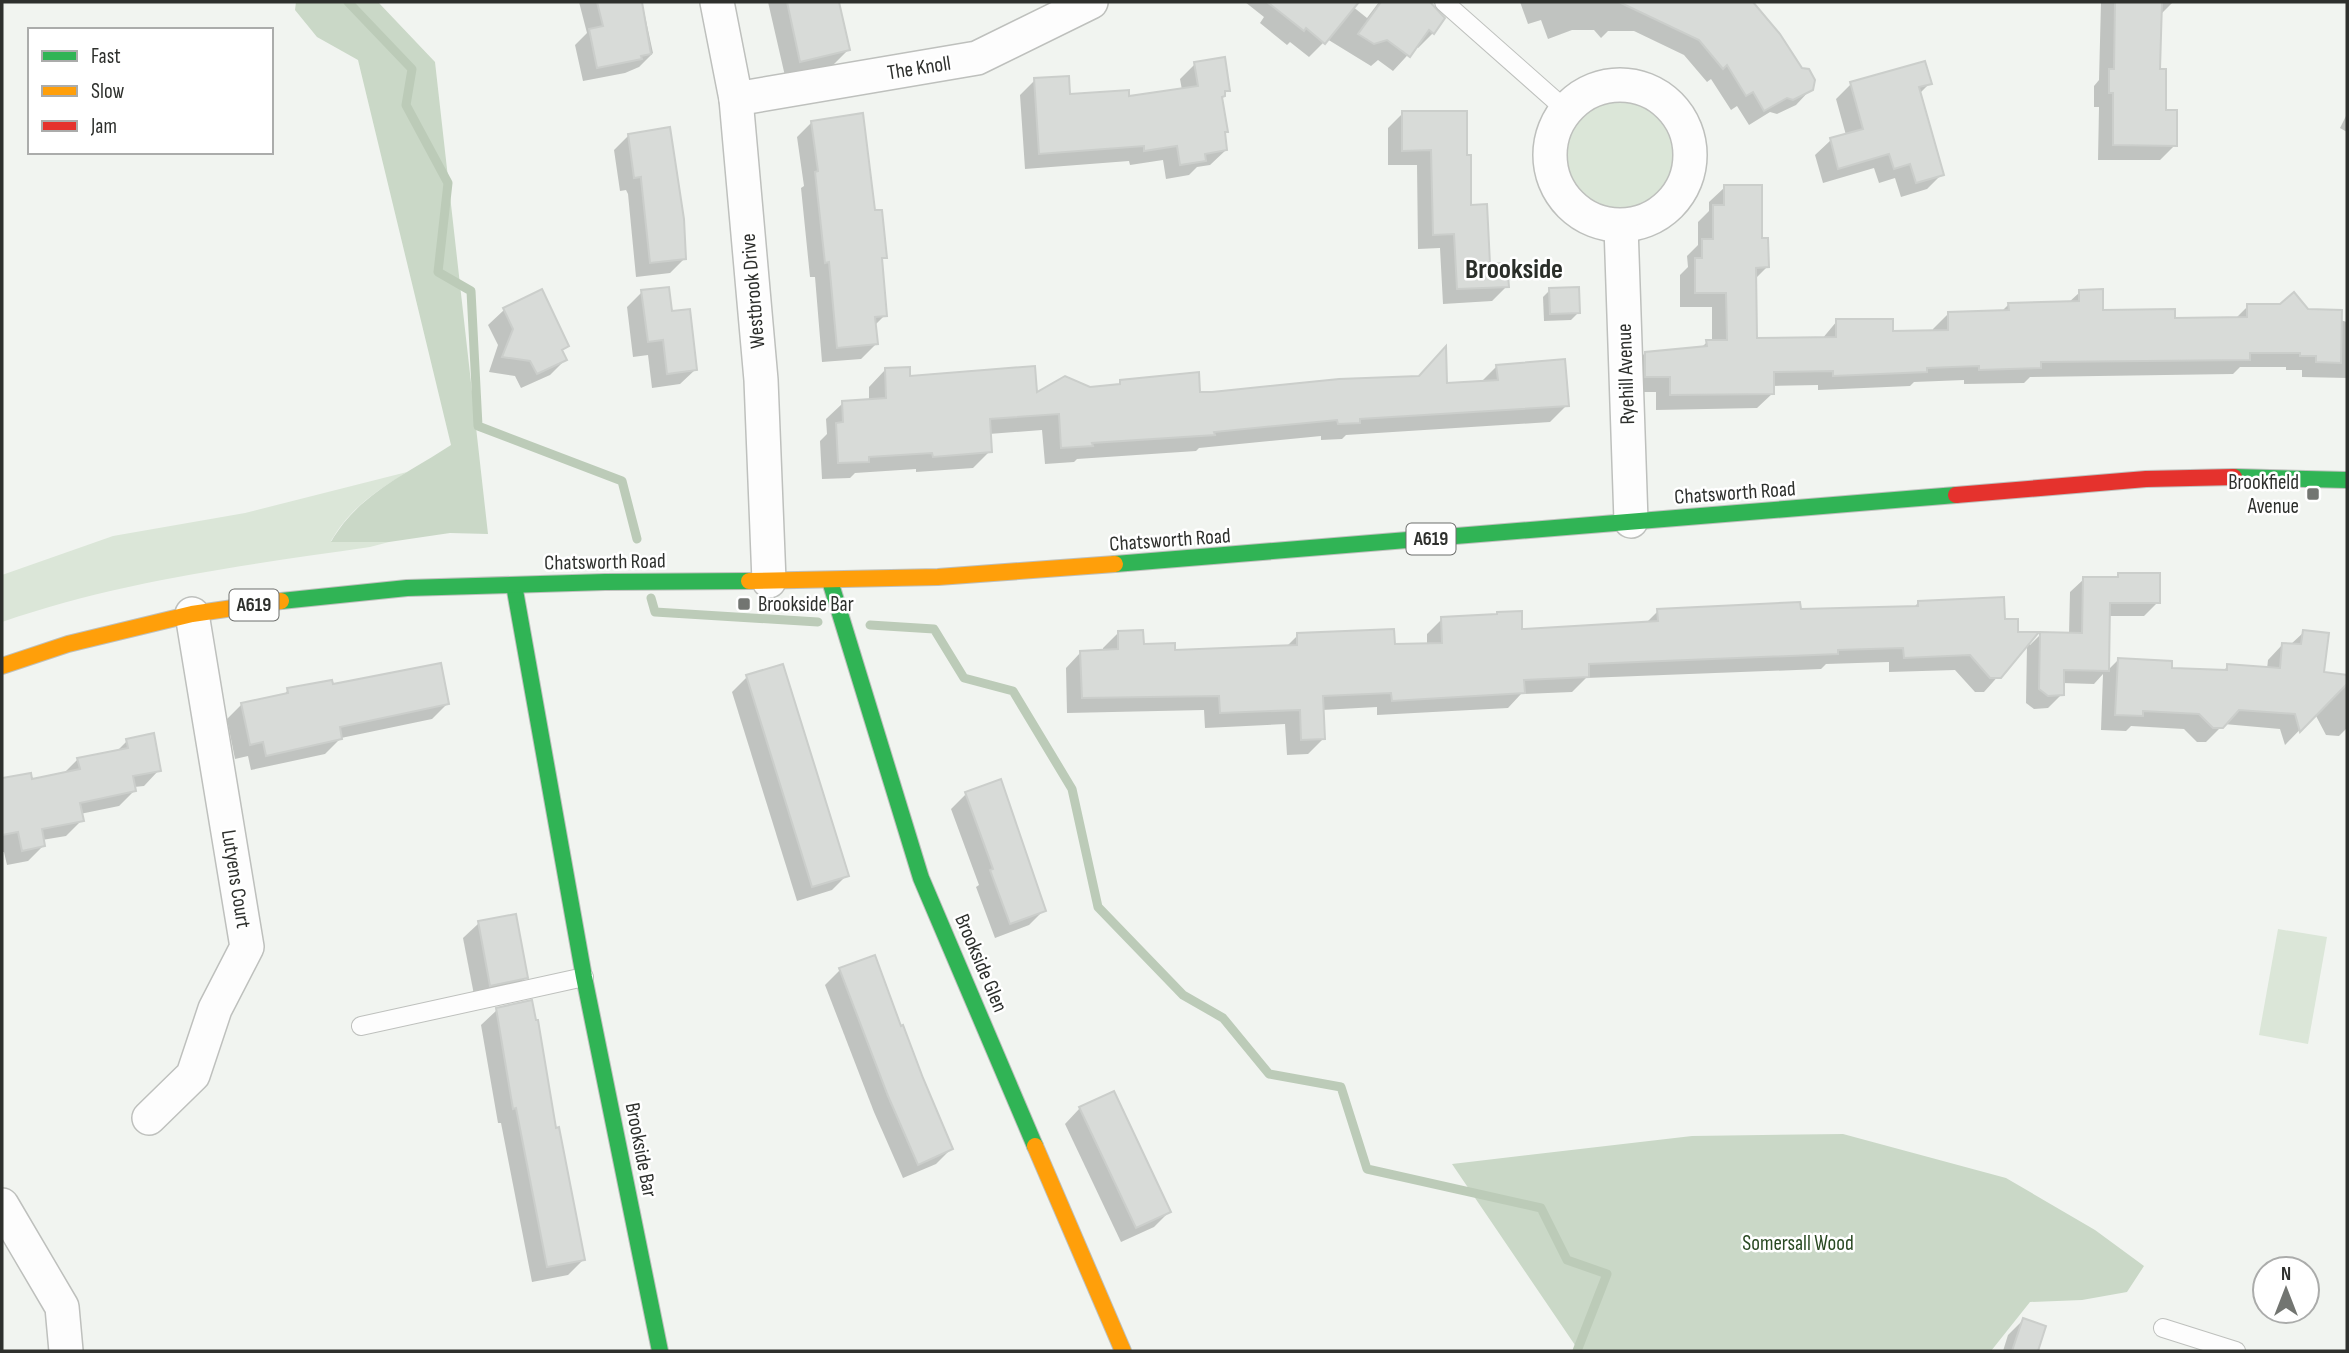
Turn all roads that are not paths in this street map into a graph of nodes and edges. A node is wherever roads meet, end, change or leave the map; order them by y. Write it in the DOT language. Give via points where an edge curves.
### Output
graph roads {
  1 [pos="717,2"];
  2 [pos="1091,2"];
  3 [pos="1444,2"];
  4 [pos="736,99"];
  5 [pos="1566,110"];
  6 [pos="1621,226"];
  7 [pos="2347,480"];
  8 [pos="1631,521"];
  9 [pos="769,581"];
  10 [pos="830,581"];
  11 [pos="514,585"];
  12 [pos="191,614"];
  13 [pos="2,666"];
  14 [pos="584,977"];
  15 [pos="361,1026"];
  16 [pos="149,1118"];
  17 [pos="2,1205"];
  18 [pos="2163,1328"];
  19 [pos="66,1351"];
  20 [pos="660,1351"];
  21 [pos="1124,1351"];
  22 [pos="2236,1351"];
  1 -- 4 [label="street, Westbrook Drive"];
  2 -- 4 [label="street, The Knoll" via="977,58"];
  3 -- 5 [label="lane"];
  4 -- 9 [label="street, Westbrook Drive" via="761,380"];
  5 -- 6 [label="street" via="1554,130 1550,152 1562,195 1598,222"];
  5 -- 6 [label="street" via="1603,87 1626,85 1649,90 1669,104 1684,123 1690,170 1681,192 1665,210 1643,222"];
  6 -- 8 [label="street, Ryehill Avenue"];
  7 -- 8 [label="main road, Chatsworth Road / A619" via="2146,480"];
  8 -- 10 [label="main road, Chatsworth Road / A619" via="1115,565"];
  9 -- 10 [label="main road, Chatsworth Road / A619"];
  9 -- 11 [label="main road, Chatsworth Road / A619"];
  10 -- 21 [label="main road, Brookside Glen" via="921,878"];
  11 -- 12 [label="main road, Chatsworth Road / A619" via="407,588"];
  11 -- 14 [label="main road, Brookside Bar"];
  12 -- 13 [label="main road, Chatsworth Road / A619" via="68,644"];
  12 -- 16 [label="street, Lutyens Court" via="247,947 215,1009 193,1075"];
  14 -- 15 [label="lane"];
  14 -- 20 [label="main road, Brookside Bar"];
  17 -- 19 [label="street" via="62,1307"];
  18 -- 22 [label="lane"];
}
